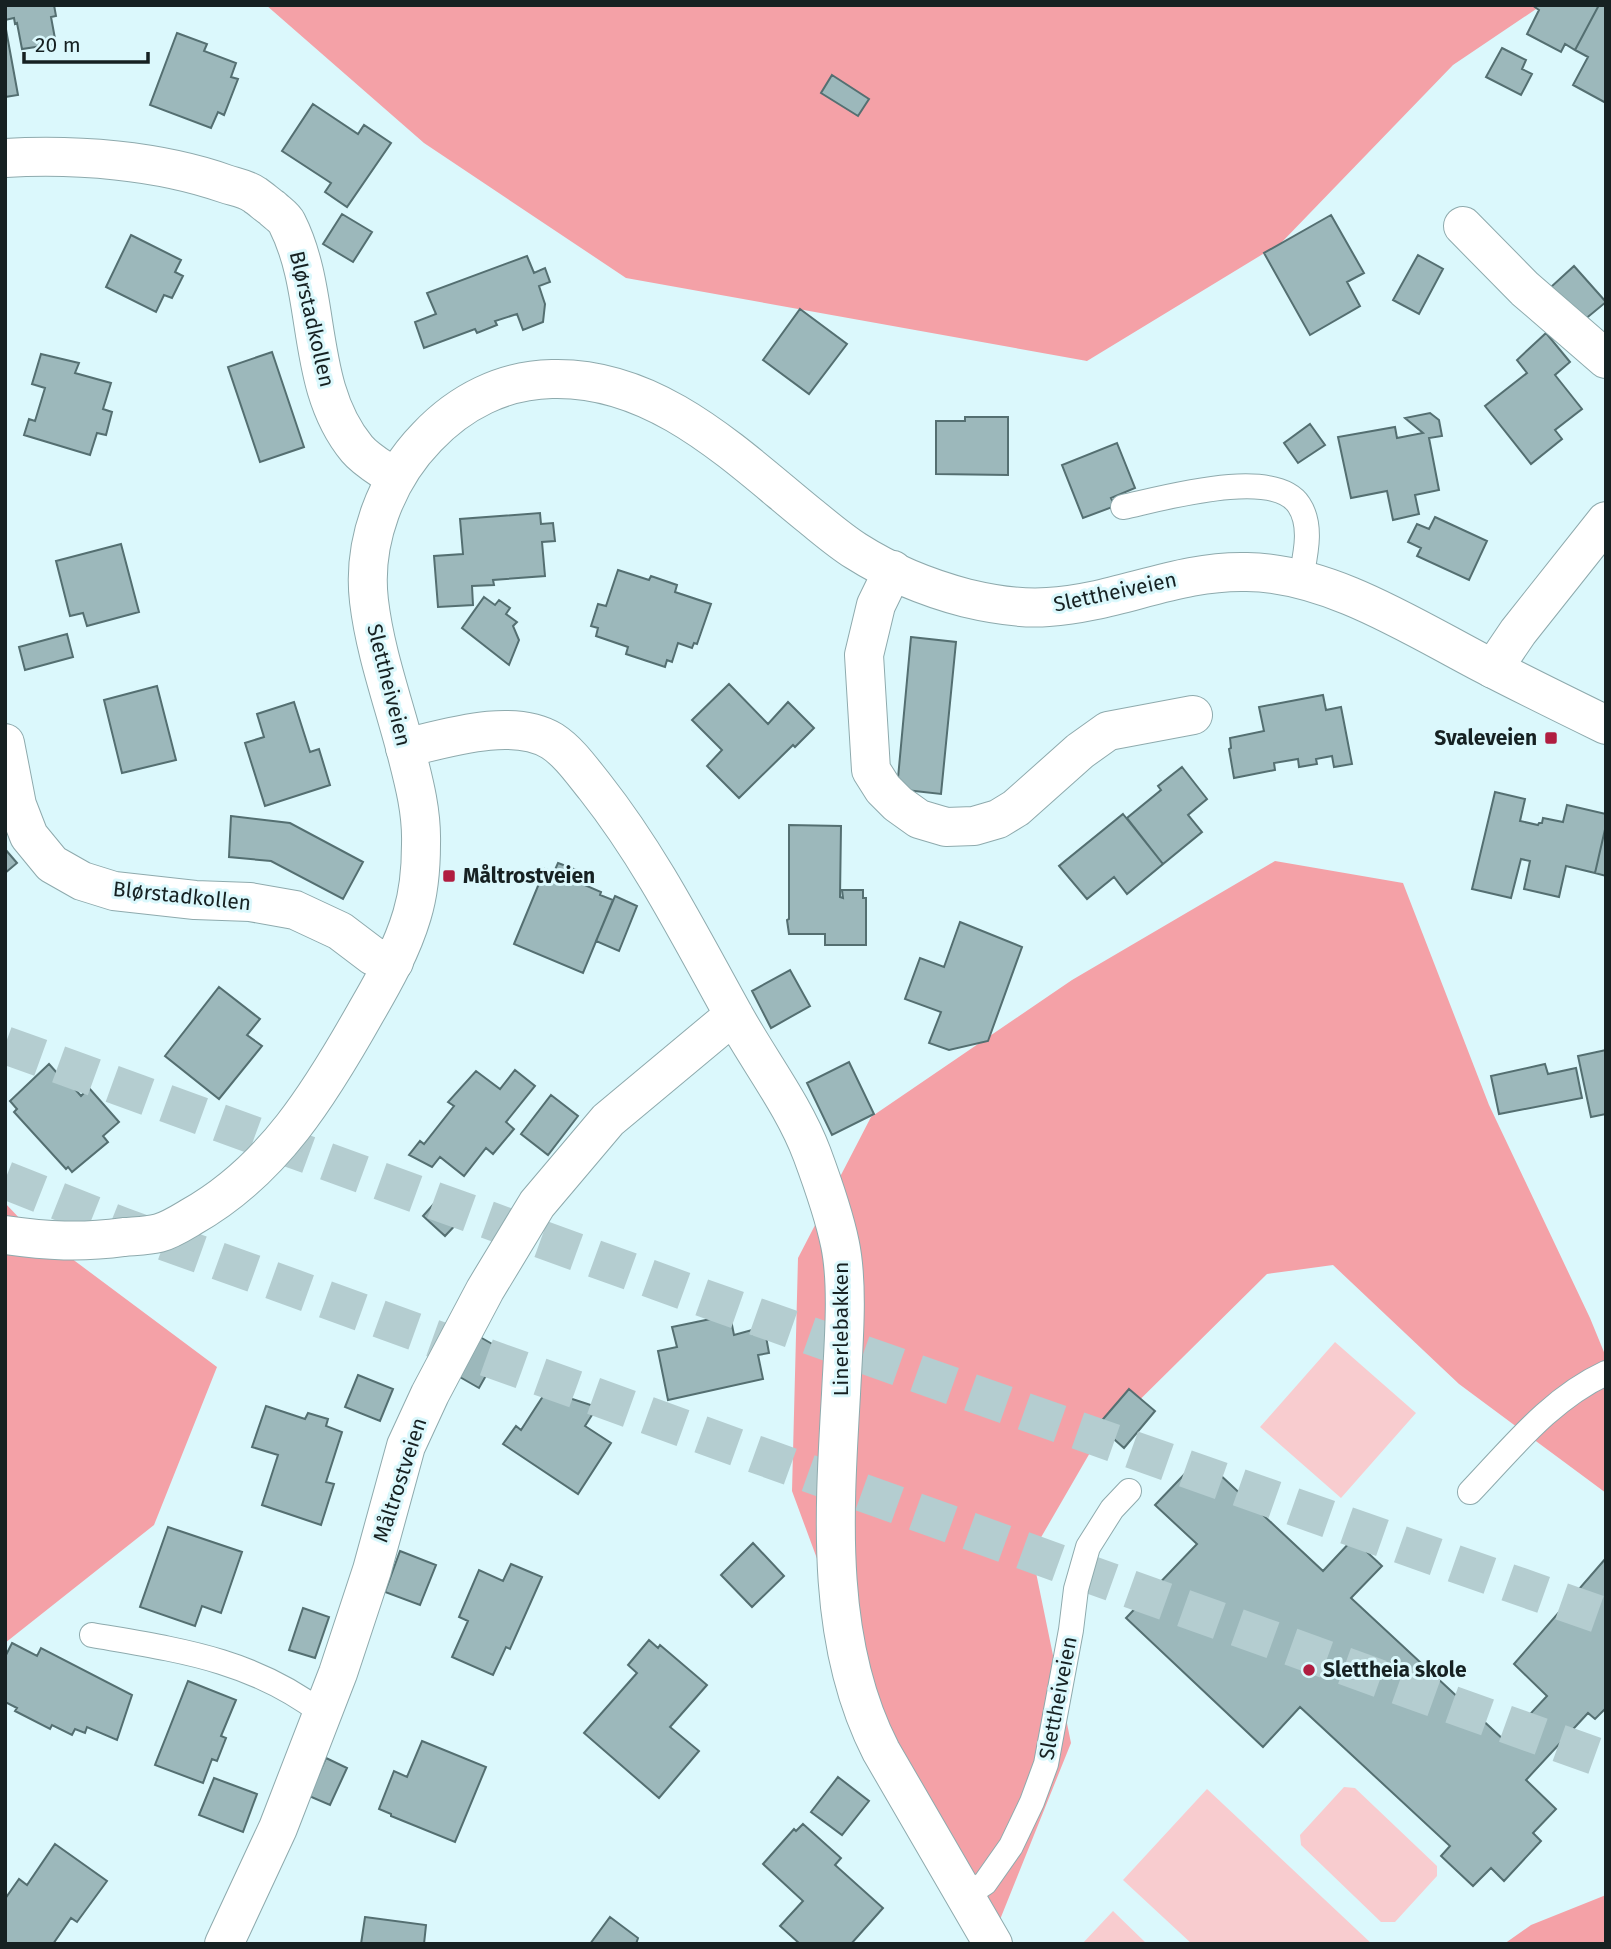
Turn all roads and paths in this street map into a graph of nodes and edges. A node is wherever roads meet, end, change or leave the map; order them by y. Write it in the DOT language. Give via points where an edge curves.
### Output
graph roads {
  1 [pos="5,158"];
  2 [pos="1463,226"];
  3 [pos="1606,359"];
  4 [pos="395,478"];
  5 [pos="1124,507"];
  6 [pos="1606,521"];
  7 [pos="893,570"];
  8 [pos="1301,578"];
  9 [pos="1493,668"];
  10 [pos="1193,715"];
  11 [pos="1606,725"];
  12 [pos="5,743"];
  13 [pos="405,748"];
  14 [pos="394,962"];
  15 [pos="734,1016"];
  16 [pos="5,1235"];
  17 [pos="1606,1373"];
  18 [pos="1129,1491"];
  19 [pos="1470,1492"];
  20 [pos="92,1635"];
  21 [pos="323,1713"];
  22 [pos="967,1895"];
  23 [pos="224,1944"];
  24 [pos="993,1944"];
  1 -- 4 [label="street, Blørstadkollen" via="82,158 170,168 254,193 286,220 303,264 320,366 349,438 359,452"];
  2 -- 3 [label="street" via="1525,289"];
  4 -- 7 [label="street, Slettheiveien" via="443,421 474,400 514,383 592,382 629,389 713,436 856,551"];
  4 -- 13 [label="street, Slettheiveien" via="376,523 368,595"];
  5 -- 8 [label="lane" via="1223,488 1258,486 1282,491 1299,503 1306,523"];
  6 -- 9 [label="street"];
  7 -- 8 [label="street, Slettheiveien" via="967,598 1048,607 1219,572"];
  7 -- 10 [label="street" via="876,605 863,655 871,771 883,789 919,819 946,827 998,819 1108,732"];
  8 -- 9 [label="street, Slettheiveien" via="1399,619"];
  9 -- 11 [label="street, Slettheiveien"];
  12 -- 14 [label="street, Blørstadkollen" via="17,805 29,836 52,864 82,881 114,891 295,910 340,931 373,956"];
  13 -- 14 [label="street, Slettheiveien" via="418,797 420,879"];
  13 -- 15 [label="street, Linerlebakken" via="518,729 551,740 615,812 654,871"];
  14 -- 16 [label="street, Slettheiveien" via="335,1067 273,1151 242,1184 163,1233 51,1242"];
  15 -- 21 [label="street, Måltrostveien" via="608,1120 537,1204 485,1290 406,1446 372,1570"];
  15 -- 22 [label="street, Linerlebakken" via="811,1152 841,1245 844,1325 837,1571 853,1682 881,1751"];
  17 -- 19 [label="lane" via="1552,1406"];
  18 -- 22 [label="lane, Slettheiveien" via="1088,1547 1076,1589 1046,1764 1032,1802 985,1884"];
  20 -- 21 [label="lane" via="230,1663 298,1695"];
  21 -- 23 [label="street, Måltrostveien" via="278,1828"];
  22 -- 24 [label="street, Linerlebakken"];
}
